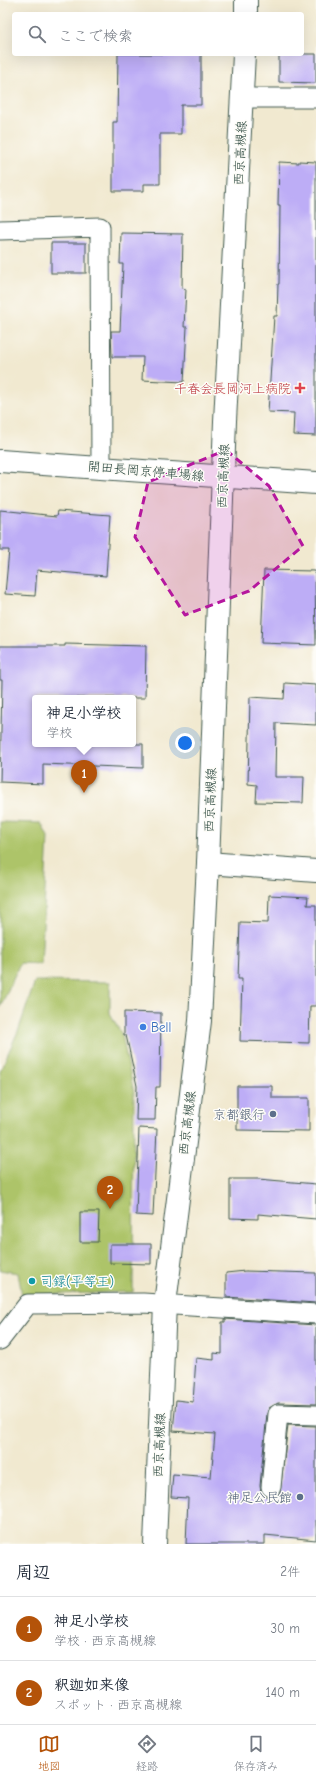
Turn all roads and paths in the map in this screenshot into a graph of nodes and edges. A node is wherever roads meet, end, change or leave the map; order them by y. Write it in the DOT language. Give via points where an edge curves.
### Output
graph roads {
  1 [pos="246,0"];
  2 [pos="246,12"];
  3 [pos="244,56"];
  4 [pos="243,98"];
  5 [pos="316,98"];
  6 [pos="0,230"];
  7 [pos="0,461"];
  8 [pos="101,467"];
  9 [pos="222,477"];
  10 [pos="316,483"];
  11 [pos="208,864"];
  12 [pos="316,871"];
  13 [pos="165,1304"];
  14 [pos="316,1314"];
  15 [pos="0,1340"];
  16 [pos="316,1415"];
  17 [pos="271,1487"];
  18 [pos="155,1544"];
  1 -- 2 [label="main road"];
  3 -- 4 [label="main road, 西京高槻線"];
  4 -- 5 [label="street"];
  4 -- 9 [label="main road, 西京高槻線"];
  6 -- 8 [label="street" via="100,227"];
  7 -- 8 [label="main road, 開田長岡京停車場線"];
  8 -- 9 [label="main road, 開田長岡京停車場線"];
  9 -- 10 [label="main road, 開田長岡京停車場線"];
  9 -- 11 [label="main road, 西京高槻線"];
  11 -- 12 [label="main road"];
  11 -- 13 [label="main road, 西京高槻線" via="200,1021"];
  13 -- 14 [label="street"];
  13 -- 15 [label="street" via="28,1304"];
  13 -- 18 [label="main road, 西京高槻線"];
  16 -- 17 [label="street" via="278,1414"];
}
